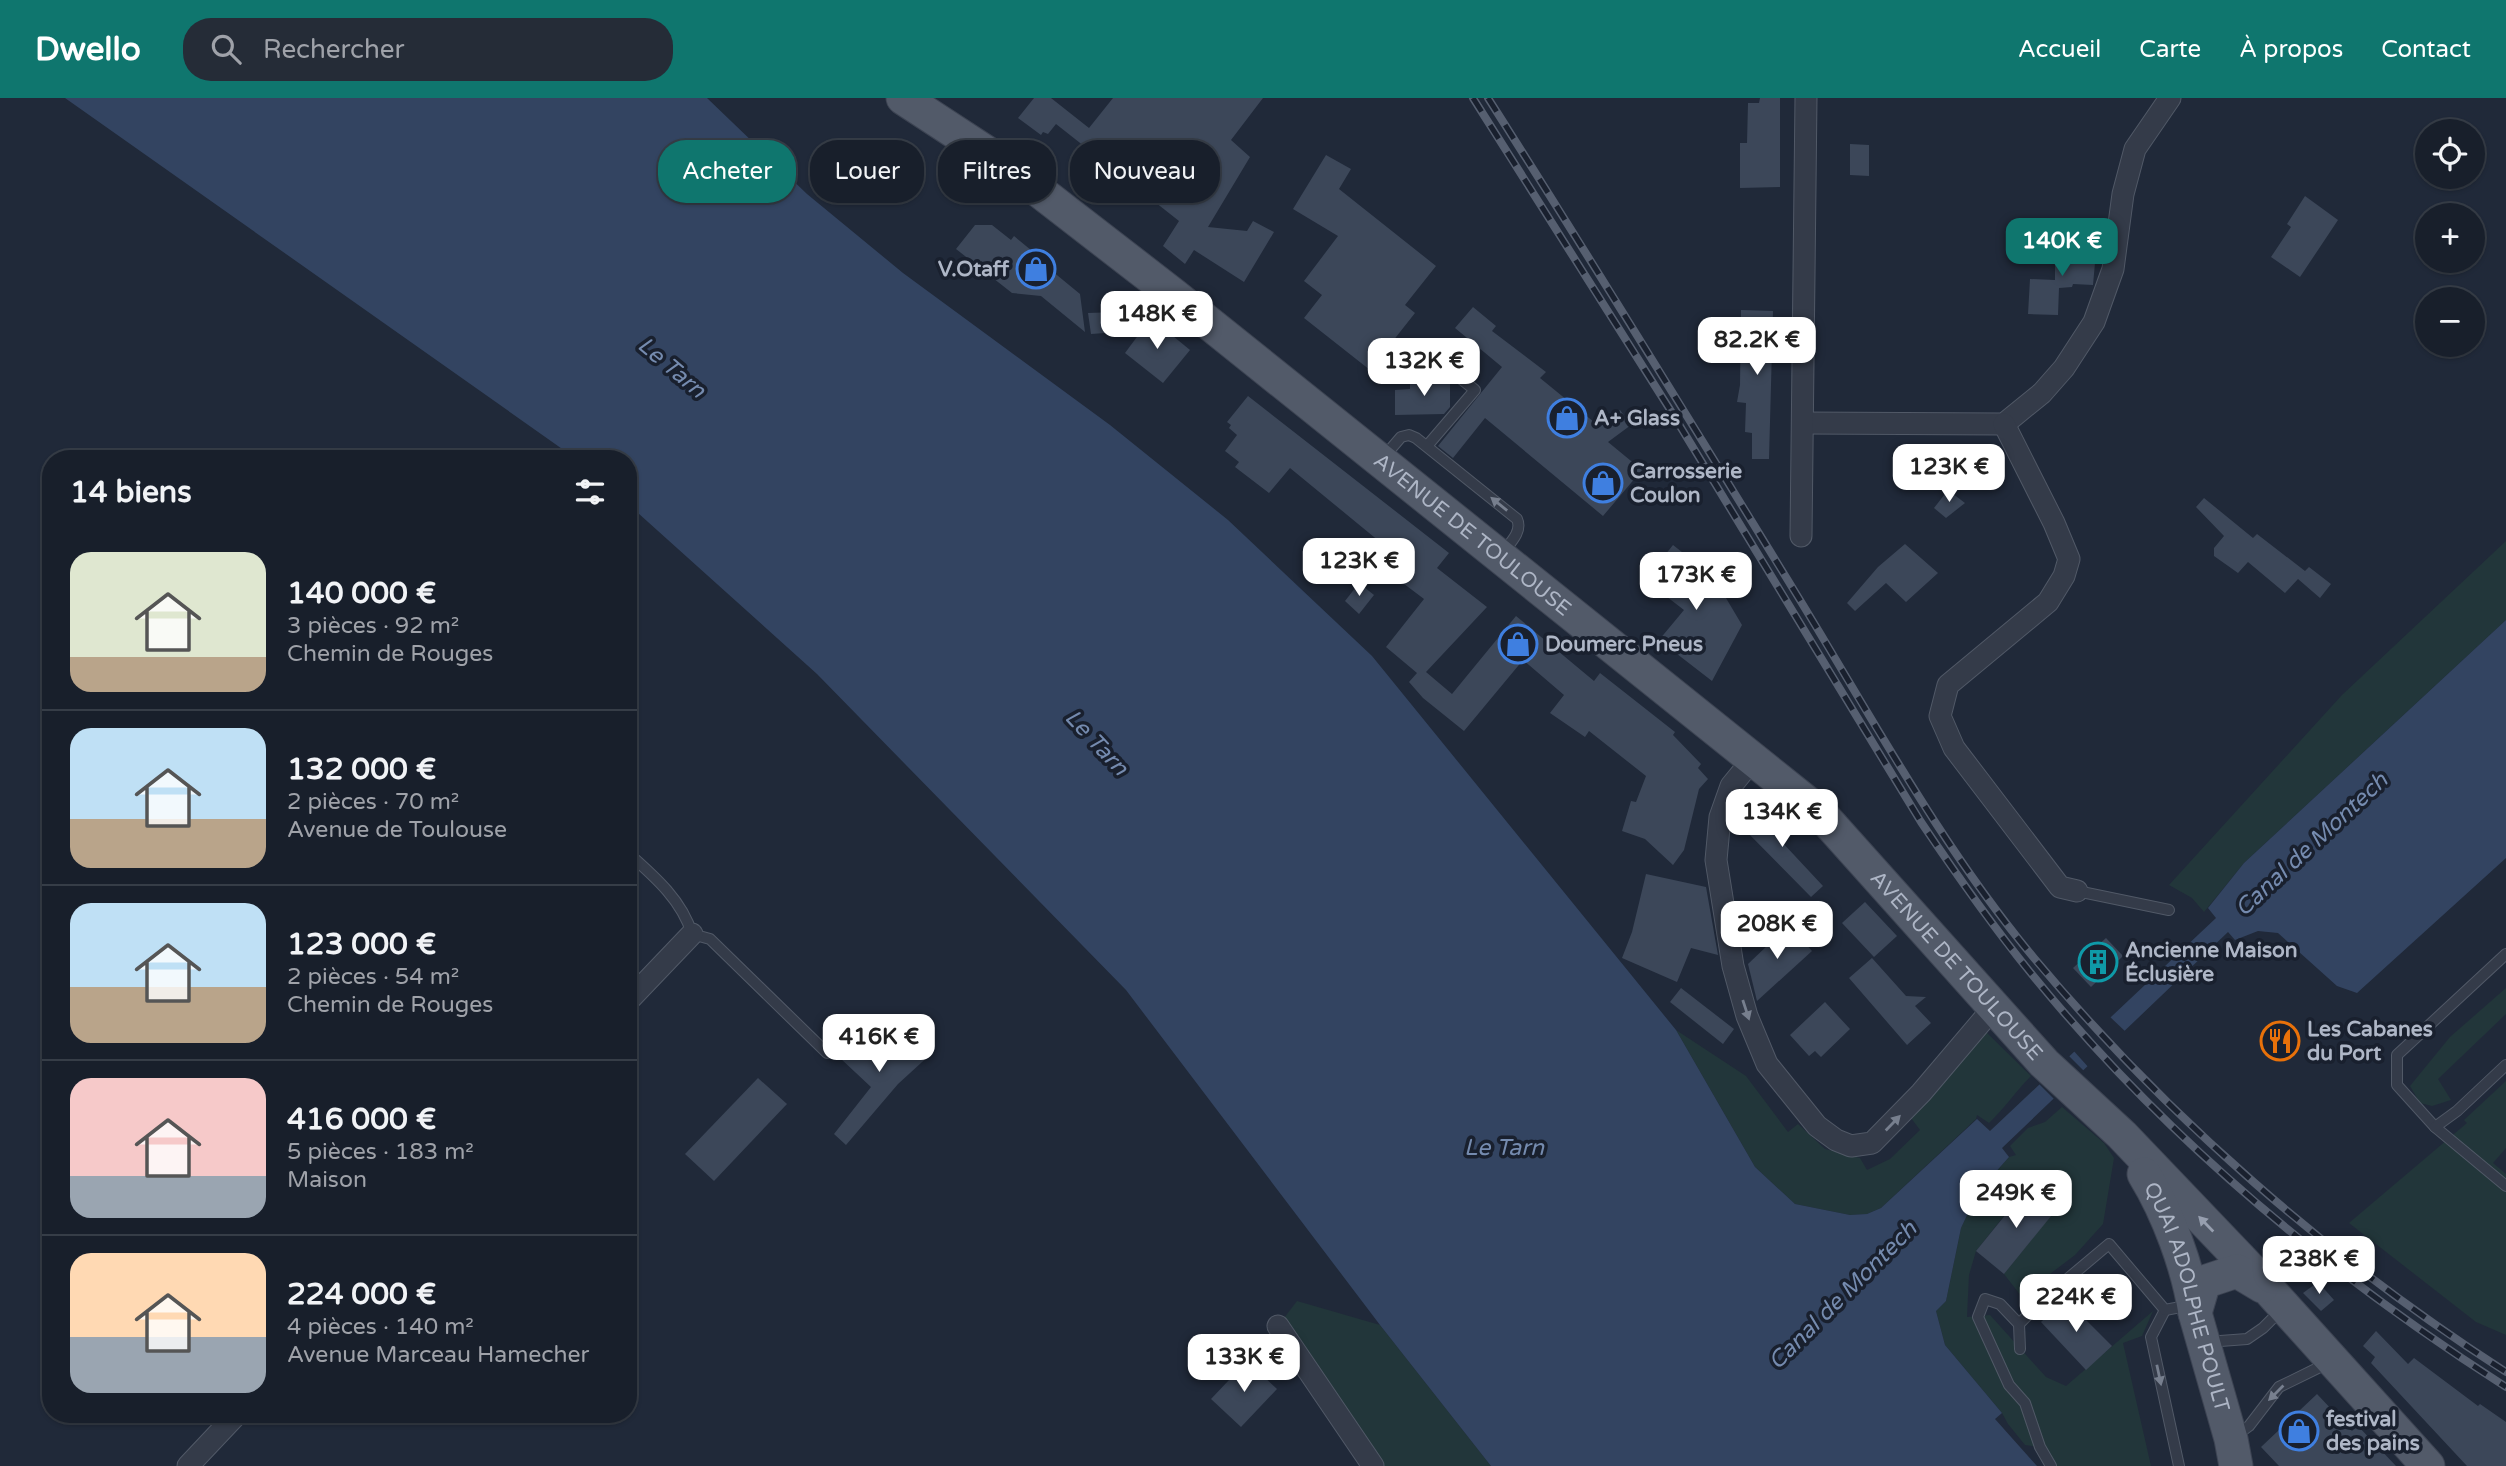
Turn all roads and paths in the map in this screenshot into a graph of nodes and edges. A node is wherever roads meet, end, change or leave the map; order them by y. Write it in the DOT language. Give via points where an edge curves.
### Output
graph roads {
  1 [pos="903,98"];
  2 [pos="938,98"];
  3 [pos="1805,98"];
  4 [pos="2170,98"];
  5 [pos="967,140"];
  6 [pos="981,140"];
  7 [pos="1054,203"];
  8 [pos="1439,360"];
  9 [pos="1803,423"];
  10 [pos="2004,424"];
  11 [pos="1427,446"];
  12 [pos="1381,461"];
  13 [pos="1801,536"];
  14 [pos="1500,557"];
  15 [pos="1753,759"];
  16 [pos="637,862"];
  17 [pos="2077,891"];
  18 [pos="2169,910"];
  19 [pos="692,934"];
  20 [pos="2506,954"];
  21 [pos="637,992"];
  22 [pos="1994,1007"];
  23 [pos="827,1053"];
  24 [pos="2506,1065"];
  25 [pos="2435,1127"];
  26 [pos="2122,1135"];
  27 [pos="2506,1186"];
  28 [pos="2277,1299"];
  29 [pos="2189,1317"];
  30 [pos="2019,1324"];
  31 [pos="1278,1326"];
  32 [pos="2020,1349"];
  33 [pos="2332,1361"];
  34 [pos="229,1423"];
  35 [pos="2234,1453"];
  36 [pos="188,1466"];
  37 [pos="1374,1466"];
  38 [pos="2051,1466"];
  39 [pos="2179,1466"];
  40 [pos="2428,1466"];
  1 -- 5 [label="main road, AVENUE DE TOULOUSE"];
  2 -- 6 [label="main road, AVENUE DE TOULOUSE"];
  3 -- 9 [label="street"];
  4 -- 10 [label="street" via="2136,149 2123,194 2113,269 2094,322 2042,393"];
  7 -- 12 [label="main road, AVENUE DE TOULOUSE"];
  8 -- 11 [label="lane" via="1475,390"];
  9 -- 10 [label="street"];
  9 -- 13 [label="street"];
  10 -- 17 [label="street" via="2069,559 2048,602 1948,684 1940,716 1954,748 2060,887"];
  11 -- 12 [label="lane" via="1409,435 1401,437"];
  14 -- 11 [label="lane, one-way" via="1518,532 1517,519"];
  12 -- 14 [label="main road, AVENUE DE TOULOUSE"];
  14 -- 15 [label="main road, AVENUE DE TOULOUSE"];
  15 -- 22 [label="main road, AVENUE DE TOULOUSE" via="1821,813"];
  15 -- 22 [label="street, one-way" via="1731,786 1720,817 1716,860 1733,966 1767,1064 1817,1126 1851,1146 1872,1143"];
  16 -- 19 [label="lane" via="676,901"];
  17 -- 18 [label="lane"];
  19 -- 21 [label="street"];
  19 -- 23 [label="lane" via="710,939"];
  20 -- 25 [label="lane" via="2397,1055 2397,1084"];
  22 -- 26 [label="main road, AVENUE DE TOULOUSE" via="2044,1063"];
  24 -- 25 [label="lane"];
  25 -- 27 [label="lane"];
  28 -- 26 [label="main road, one-way"];
  26 -- 29 [label="main road, QUAI ADOLPHE POULT" via="2165,1213 2192,1293"];
  28 -- 29 [label="lane" via="2263,1328 2247,1339"];
  28 -- 29 [label="main road" via="2237,1271 2204,1282"];
  28 -- 33 [label="main road"];
  29 -- 30 [label="lane" via="2109,1244"];
  29 -- 35 [label="main road, QUAI ADOLPHE POULT"];
  29 -- 39 [label="lane, one-way" via="2151,1337"];
  30 -- 32 [label="lane"];
  30 -- 38 [label="lane" via="2000,1304 1985,1299 1978,1317 1989,1345 2009,1385 2025,1403"];
  31 -- 37 [label="street"];
  33 -- 35 [label="lane, one-way" via="2279,1387"];
  33 -- 40 [label="main road"];
  34 -- 36 [label="street"];
}
